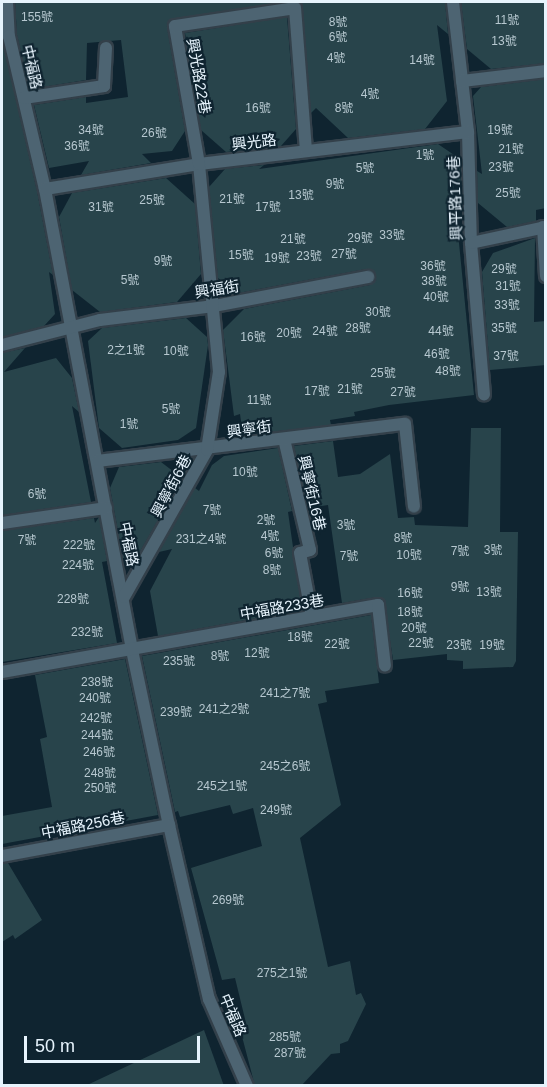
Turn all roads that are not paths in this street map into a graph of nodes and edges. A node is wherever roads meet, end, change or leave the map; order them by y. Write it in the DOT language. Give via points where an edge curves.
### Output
graph roads {
  1 [pos="7,2"];
  2 [pos="453,2"];
  3 [pos="106,48"];
  4 [pos="546,71"];
  5 [pos="462,81"];
  6 [pos="24,98"];
  7 [pos="468,132"];
  8 [pos="306,151"];
  9 [pos="199,164"];
  10 [pos="45,189"];
  11 [pos="544,227"];
  12 [pos="471,243"];
  13 [pos="546,276"];
  14 [pos="368,277"];
  15 [pos="214,306"];
  16 [pos="70,329"];
  17 [pos="2,345"];
  18 [pos="484,394"];
  19 [pos="284,439"];
  20 [pos="207,450"];
  21 [pos="97,461"];
  22 [pos="414,507"];
  23 [pos="106,508"];
  24 [pos="2,523"];
  25 [pos="124,597"];
  26 [pos="312,617"];
  27 [pos="132,650"];
  28 [pos="385,666"];
  29 [pos="2,672"];
  30 [pos="169,825"];
  31 [pos="2,856"];
  32 [pos="247,1086"];
  1 -- 6 [label="lane, 中福路" via="9,36"];
  2 -- 5 [label="lane, 興平路176巷"];
  3 -- 6 [label="lane" via="104,86"];
  4 -- 5 [label="lane"];
  5 -- 7 [label="lane, 興平路176巷"];
  6 -- 10 [label="lane, 中福路"];
  7 -- 8 [label="lane, 興光路"];
  7 -- 12 [label="lane, 興平路176巷"];
  8 -- 9 [label="lane, 興光路"];
  8 -- 9 [label="lane, 興光路22巷" via="295,8 175,26"];
  9 -- 10 [label="lane, 興光路"];
  9 -- 15 [label="lane"];
  10 -- 16 [label="lane, 中福路"];
  11 -- 12 [label="lane"];
  11 -- 13 [label="lane"];
  12 -- 18 [label="lane, 興平路176巷"];
  14 -- 15 [label="lane, 興福街"];
  15 -- 16 [label="lane, 興福街" via="100,320"];
  15 -- 20 [label="lane" via="219,372"];
  16 -- 17 [label="lane, 興福街"];
  16 -- 21 [label="lane, 中福路"];
  19 -- 20 [label="lane, 興寧街"];
  19 -- 22 [label="lane, 興寧街" via="405,424"];
  19 -- 26 [label="lane, 興寧街16巷" via="310,550 300,553"];
  20 -- 21 [label="lane, 興寧街"];
  20 -- 25 [label="lane, 興寧街6巷"];
  21 -- 23 [label="lane, 中福路"];
  23 -- 24 [label="lane"];
  23 -- 25 [label="lane, 中福路"];
  25 -- 27 [label="lane, 中福路"];
  26 -- 27 [label="lane, 中福路233巷"];
  26 -- 28 [label="lane, 中福路233巷" via="378,605"];
  27 -- 29 [label="lane, 中福路233巷"];
  27 -- 30 [label="lane, 中福路"];
  30 -- 31 [label="lane, 中福路256巷"];
  30 -- 32 [label="lane, 中福路" via="209,999"];
}
